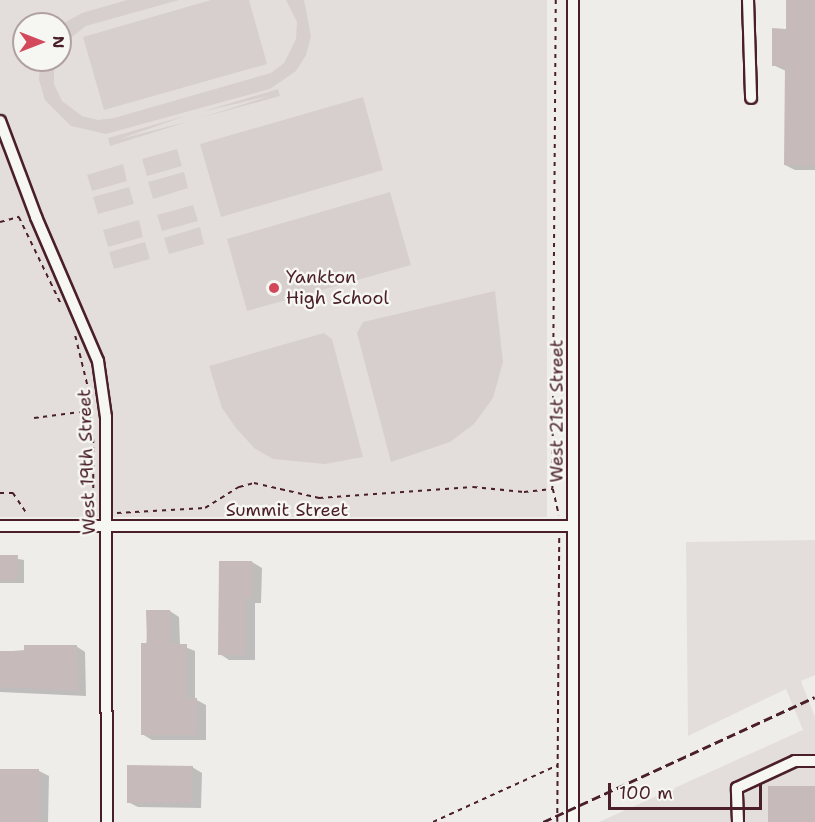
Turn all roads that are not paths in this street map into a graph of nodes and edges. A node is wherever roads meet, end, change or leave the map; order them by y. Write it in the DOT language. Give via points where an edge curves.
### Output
graph roads {
  1 [pos="573,0"];
  2 [pos="748,0"];
  3 [pos="751,98"];
  4 [pos="0,121"];
  5 [pos="0,526"];
  6 [pos="573,526"];
  7 [pos="107,527"];
  8 [pos="815,761"];
  9 [pos="107,822"];
  10 [pos="573,822"];
  11 [pos="738,822"];
  1 -- 6 [label="street, West 21st Street"];
  2 -- 3 [label="street"];
  4 -- 7 [label="street, West 19th Street" via="98,361 106,417"];
  5 -- 7 [label="street, Summit Street"];
  6 -- 7 [label="street, Summit Street"];
  6 -- 10 [label="street, West 21st Street"];
  7 -- 9 [label="street, West 19th Street"];
  8 -- 11 [label="street" via="795,761 737,788"];
}
